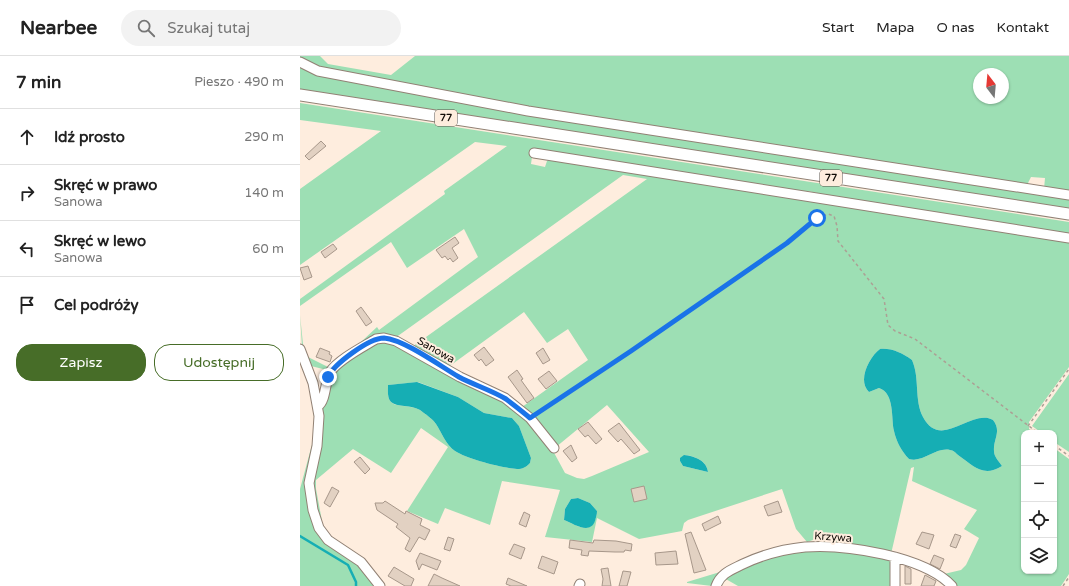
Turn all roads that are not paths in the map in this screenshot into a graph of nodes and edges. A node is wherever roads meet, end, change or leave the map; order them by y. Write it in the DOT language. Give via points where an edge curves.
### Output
graph roads {
  1 [pos="300,62"];
  2 [pos="300,95"];
  3 [pos="534,153"];
  4 [pos="1069,195"];
  5 [pos="1069,214"];
  6 [pos="1069,238"];
  7 [pos="300,349"];
  8 [pos="318,406"];
  9 [pos="554,448"];
  10 [pos="895,557"];
  11 [pos="380,586"];
  12 [pos="716,586"];
  13 [pos="895,586"];
  14 [pos="952,586"];
  1 -- 4 [label="street" via="318,71 528,111"];
  2 -- 5 [label="main road, 77"];
  3 -- 6 [label="street"];
  7 -- 8 [label="street, Sanowa" via="313,383"];
  8 -- 9 [label="street, Sanowa" via="334,367 376,339 384,338 396,341 460,377 505,398 530,418"];
  8 -- 11 [label="street, Sanowa" via="319,428 309,482 313,510 319,528 328,540 361,562"];
  10 -- 12 [label="street, Krzywa" via="870,551 805,547 756,558 726,572"];
  10 -- 13 [label="street"];
  10 -- 14 [label="street, Krzywa" via="912,562 944,578"];
}
